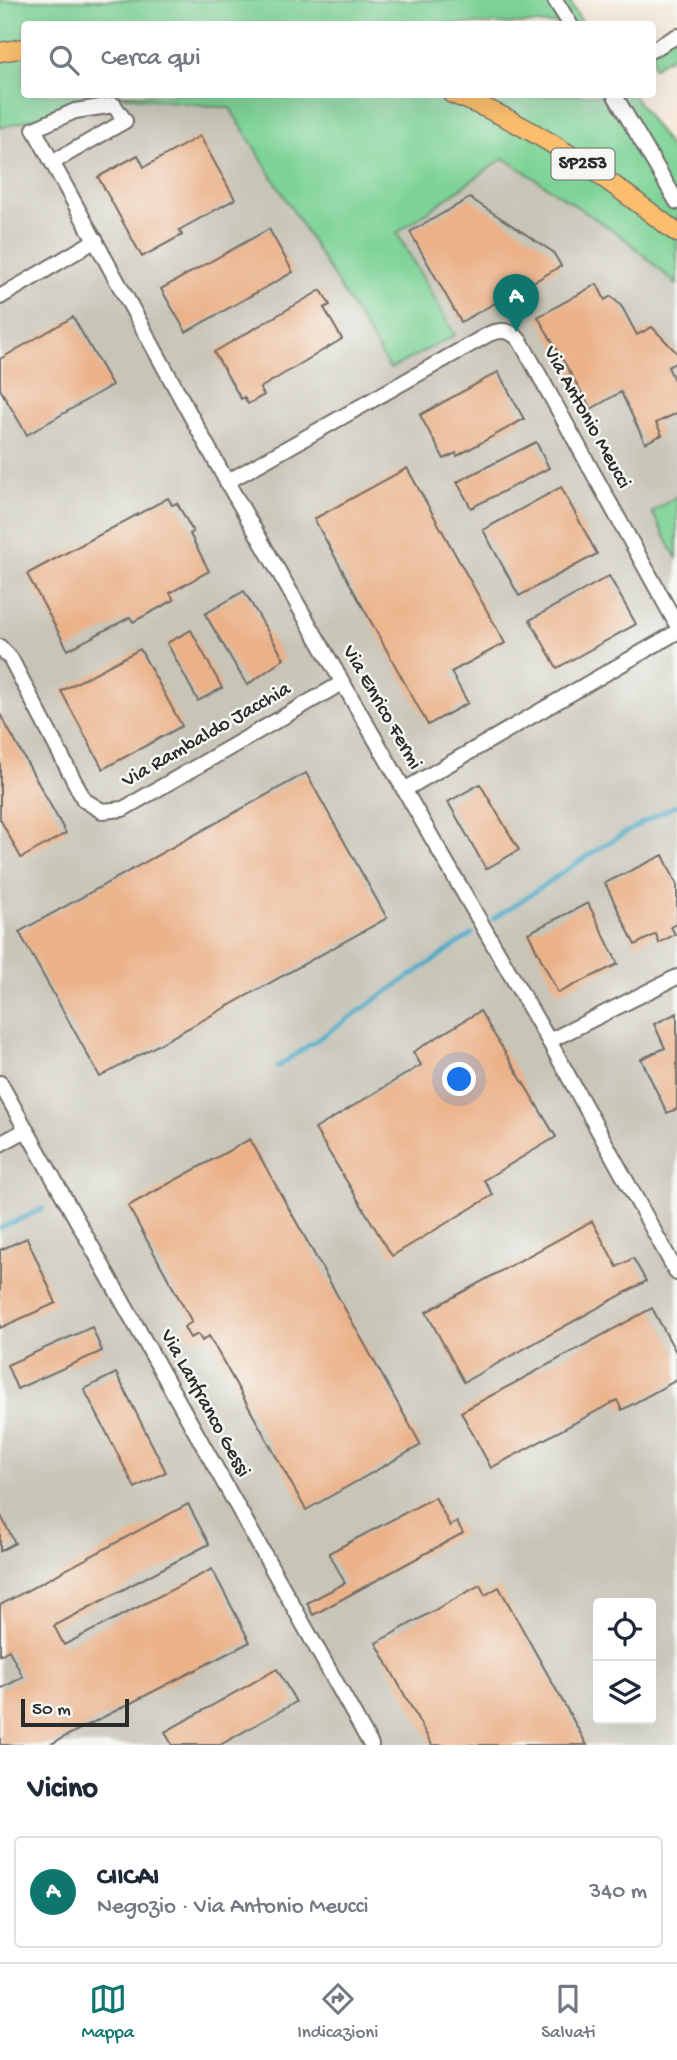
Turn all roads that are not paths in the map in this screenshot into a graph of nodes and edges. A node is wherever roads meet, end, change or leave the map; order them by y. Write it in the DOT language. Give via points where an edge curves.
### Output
graph roads {
  1 [pos="555,0"];
  2 [pos="568,21"];
  3 [pos="677,36"];
  4 [pos="21,48"];
  5 [pos="656,48"];
  6 [pos="0,52"];
  7 [pos="462,98"];
  8 [pos="616,98"];
  9 [pos="52,162"];
  10 [pos="677,202"];
  11 [pos="677,233"];
  12 [pos="96,240"];
  13 [pos="0,297"];
  14 [pos="227,482"];
  15 [pos="677,625"];
  16 [pos="677,632"];
  17 [pos="0,647"];
  18 [pos="342,683"];
  19 [pos="404,790"];
  20 [pos="677,976"];
  21 [pos="549,1041"];
  22 [pos="0,1083"];
  23 [pos="26,1130"];
  24 [pos="0,1144"];
  25 [pos="677,1273"];
  26 [pos="370,1745"];
  1 -- 2 [label="street"];
  3 -- 5 [label="street"];
  4 -- 6 [label="main road"];
  7 -- 11 [label="main road, SP253" via="555,146 618,186"];
  8 -- 10 [label="street"];
  9 -- 9 [label="street, Via Enrico Fermi" via="34,129 75,111 114,105 125,121"];
  9 -- 12 [label="street, Via Enrico Fermi"];
  12 -- 13 [label="street"];
  12 -- 14 [label="street, Via Enrico Fermi"];
  14 -- 15 [label="street, Via Antonio Meucci" via="489,334 504,331 522,344"];
  14 -- 18 [label="street, Via Enrico Fermi"];
  16 -- 19 [label="street"];
  17 -- 18 [label="street, Via Rambaldo Jacchia" via="11,659 85,800 102,811 123,809"];
  18 -- 19 [label="street, Via Enrico Fermi"];
  19 -- 21 [label="street, Via Enrico Fermi"];
  20 -- 21 [label="street"];
  21 -- 25 [label="street, Via Enrico Fermi"];
  22 -- 23 [label="street, Via Lanfranco Gessi"];
  23 -- 24 [label="street"];
  23 -- 26 [label="street, Via Lanfranco Gessi"];
}
